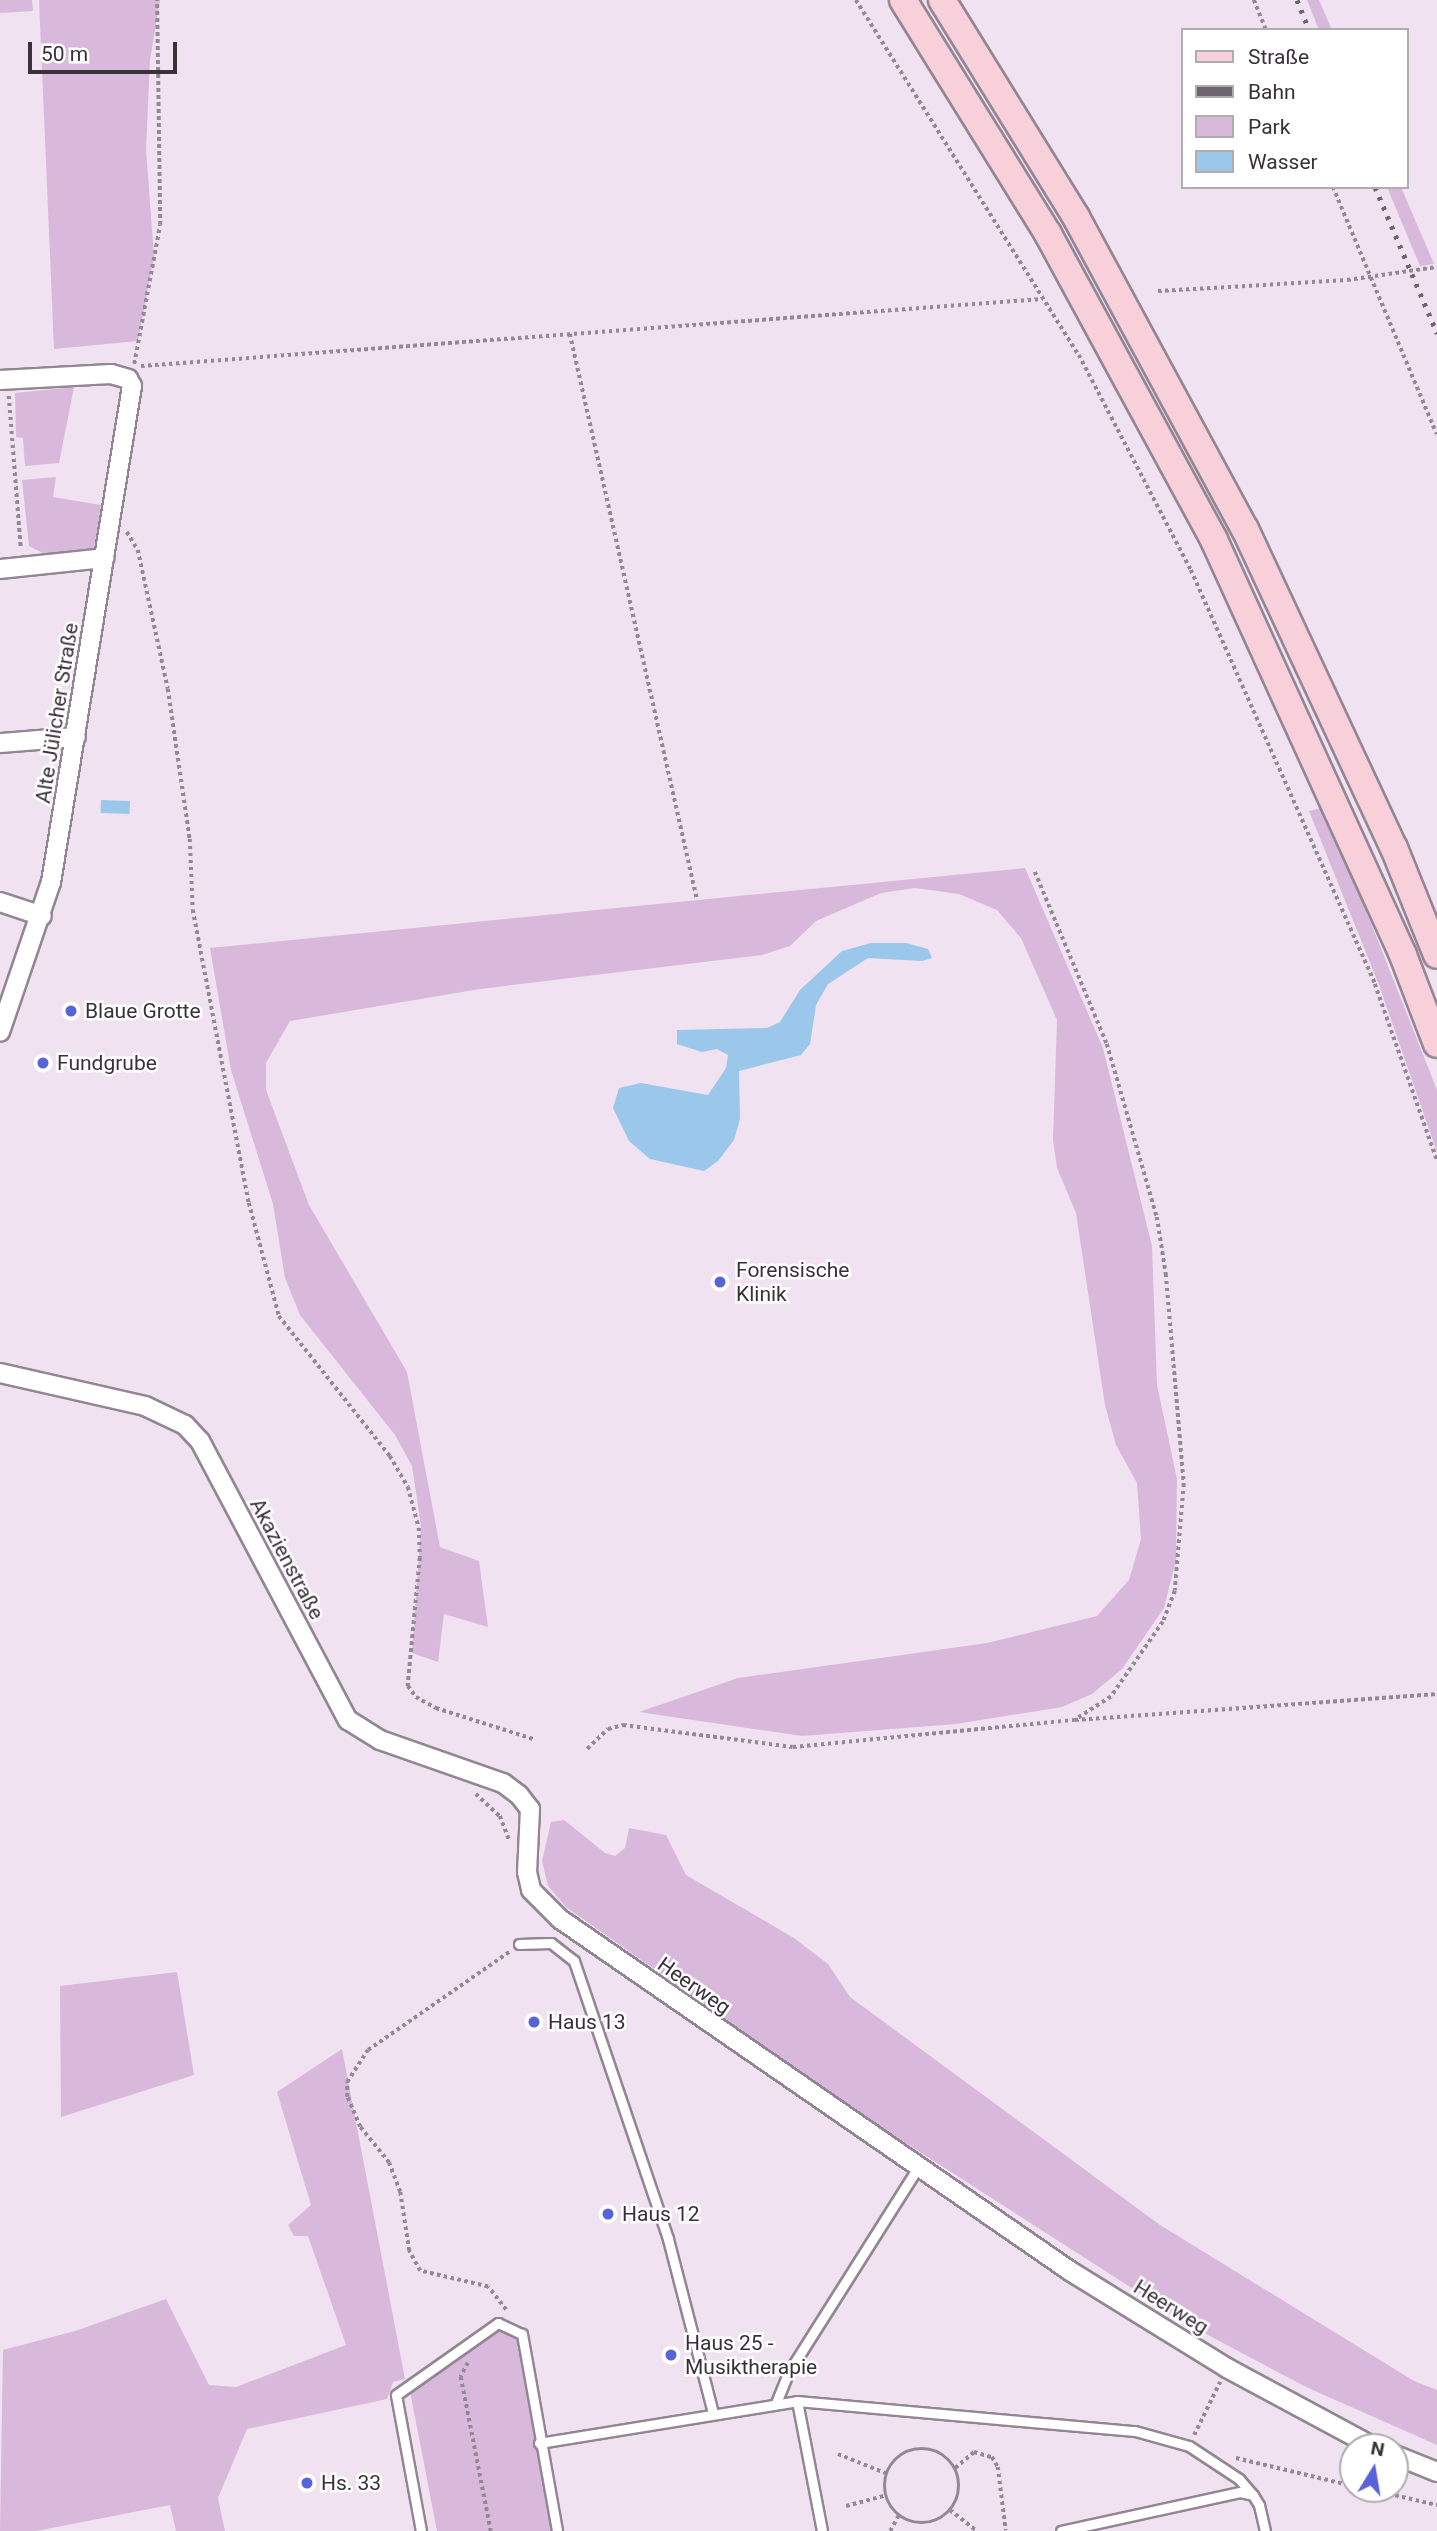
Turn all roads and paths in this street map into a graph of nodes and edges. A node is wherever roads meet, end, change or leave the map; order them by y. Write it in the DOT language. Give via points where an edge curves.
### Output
graph roads {
  1 [pos="157,0"];
  2 [pos="856,0"];
  3 [pos="903,0"];
  4 [pos="942,0"];
  5 [pos="1254,0"];
  6 [pos="1265,28"];
  7 [pos="1334,189"];
  8 [pos="1437,267"];
  9 [pos="1370,276"];
  10 [pos="1158,291"];
  11 [pos="1043,299"];
  12 [pos="570,334"];
  13 [pos="4,380"];
  14 [pos="1437,434"];
  15 [pos="124,529"];
  16 [pos="104,558"];
  17 [pos="23,567"];
  18 [pos="0,569"];
  19 [pos="76,737"];
  20 [pos="0,743"];
  21 [pos="1035,872"];
  22 [pos="697,899"];
  23 [pos="0,902"];
  24 [pos="42,915"];
  25 [pos="1437,955"];
  26 [pos="0,1031"];
  27 [pos="1437,1044"];
  28 [pos="1437,1160"];
  29 [pos="0,1373"];
  30 [pos="1437,1694"];
  31 [pos="1075,1720"];
  32 [pos="533,1739"];
  33 [pos="587,1749"];
  34 [pos="519,1795"];
  35 [pos="519,1944"];
  36 [pos="917,2169"];
  37 [pos="522,2334"];
  38 [pos="470,2360"];
  39 [pos="1227,2368"];
  40 [pos="797,2401"];
  41 [pos="776,2403"];
  42 [pos="713,2413"];
  43 [pos="1348,2433"];
  44 [pos="539,2443"];
  45 [pos="1189,2446"];
  46 [pos="838,2454"];
  47 [pos="1225,2456"];
  48 [pos="1409,2461"];
  49 [pos="954,2469"];
  50 [pos="1437,2472"];
  51 [pos="888,2474"];
  52 [pos="1339,2483"];
  53 [pos="887,2495"];
  54 [pos="1253,2495"];
  55 [pos="1409,2499"];
  56 [pos="1437,2505"];
  57 [pos="846,2506"];
  58 [pos="950,2510"];
  59 [pos="900,2515"];
  60 [pos="421,2531"];
  61 [pos="491,2531"];
  62 [pos="556,2531"];
  63 [pos="822,2531"];
  64 [pos="890,2531"];
  65 [pos="977,2531"];
  66 [pos="1006,2531"];
  67 [pos="1061,2531"];
  68 [pos="1265,2531"];
  1 -- 12 [label="path" via="160,225 132,369"];
  2 -- 11 [label="path"];
  3 -- 27 [label="main road" via="1048,234 1214,540 1403,955"];
  4 -- 25 [label="main road" via="1076,217 1245,530 1394,848"];
  5 -- 6 [label="path"];
  7 -- 9 [label="path"];
  8 -- 9 [label="path"];
  9 -- 10 [label="path"];
  9 -- 14 [label="path"];
  11 -- 12 [label="path"];
  11 -- 28 [label="path" via="1079,355 1196,583 1375,984"];
  12 -- 22 [label="path"];
  13 -- 16 [label="street, Alte Jülicher Straße" via="111,374 128,379 132,394"];
  13 -- 17 [label="path"];
  15 -- 32 [label="path" via="138,550 179,748 200,947 249,1203 279,1316 376,1437 408,1487 419,1528 420,1558 408,1686 416,1697"];
  16 -- 17 [label="street"];
  16 -- 19 [label="street, Alte Jülicher Straße"];
  17 -- 18 [label="street"];
  19 -- 20 [label="street"];
  19 -- 24 [label="street, Alte Jülicher Straße"];
  21 -- 31 [label="path" via="1107,1044 1157,1217 1184,1484 1175,1591 1163,1622 1111,1697"];
  23 -- 24 [label="street"];
  24 -- 26 [label="street, Alte Jülicher Straße"];
  29 -- 34 [label="street, Akazienstraße" via="145,1406 185,1425 200,1441 348,1720 380,1740 503,1783"];
  30 -- 31 [label="path"];
  31 -- 33 [label="path" via="793,1747 623,1725 608,1729"];
  34 -- 36 [label="street, Heerweg" via="530,1809 527,1872 531,1889 542,1902 591,1942"];
  35 -- 37 [label="path" via="368,2050 352,2068 346,2097 360,2127 389,2163 400,2192 409,2251 420,2271 488,2287"];
  35 -- 42 [label="lane" via="551,1943 573,1961 668,2239"];
  36 -- 39 [label="street, Heerweg"];
  36 -- 41 [label="lane" via="788,2373"];
  37 -- 44 [label="lane"];
  37 -- 60 [label="lane" via="498,2323 396,2395"];
  38 -- 61 [label="path" via="461,2377"];
  39 -- 43 [label="street, Heerweg"];
  39 -- 45 [label="path"];
  40 -- 41 [label="lane"];
  40 -- 45 [label="lane" via="1135,2431"];
  40 -- 63 [label="lane"];
  41 -- 42 [label="lane"];
  42 -- 44 [label="lane"];
  44 -- 62 [label="lane"];
  45 -- 54 [label="lane" via="1239,2479"];
  46 -- 51 [label="path"];
  47 -- 52 [label="path"];
  48 -- 50 [label="street"];
  49 -- 51 [label="path" via="944,2456 921,2450 899,2458"];
  49 -- 58 [label="path" via="959,2488"];
  49 -- 66 [label="path" via="974,2452 992,2457"];
  51 -- 53 [label="path"];
  53 -- 57 [label="path"];
  53 -- 59 [label="path"];
  54 -- 67 [label="lane" via="1240,2493"];
  54 -- 68 [label="lane"];
  55 -- 56 [label="path"];
  58 -- 59 [label="path" via="930,2522 918,2523"];
  58 -- 65 [label="path"];
  59 -- 64 [label="path"];
}
